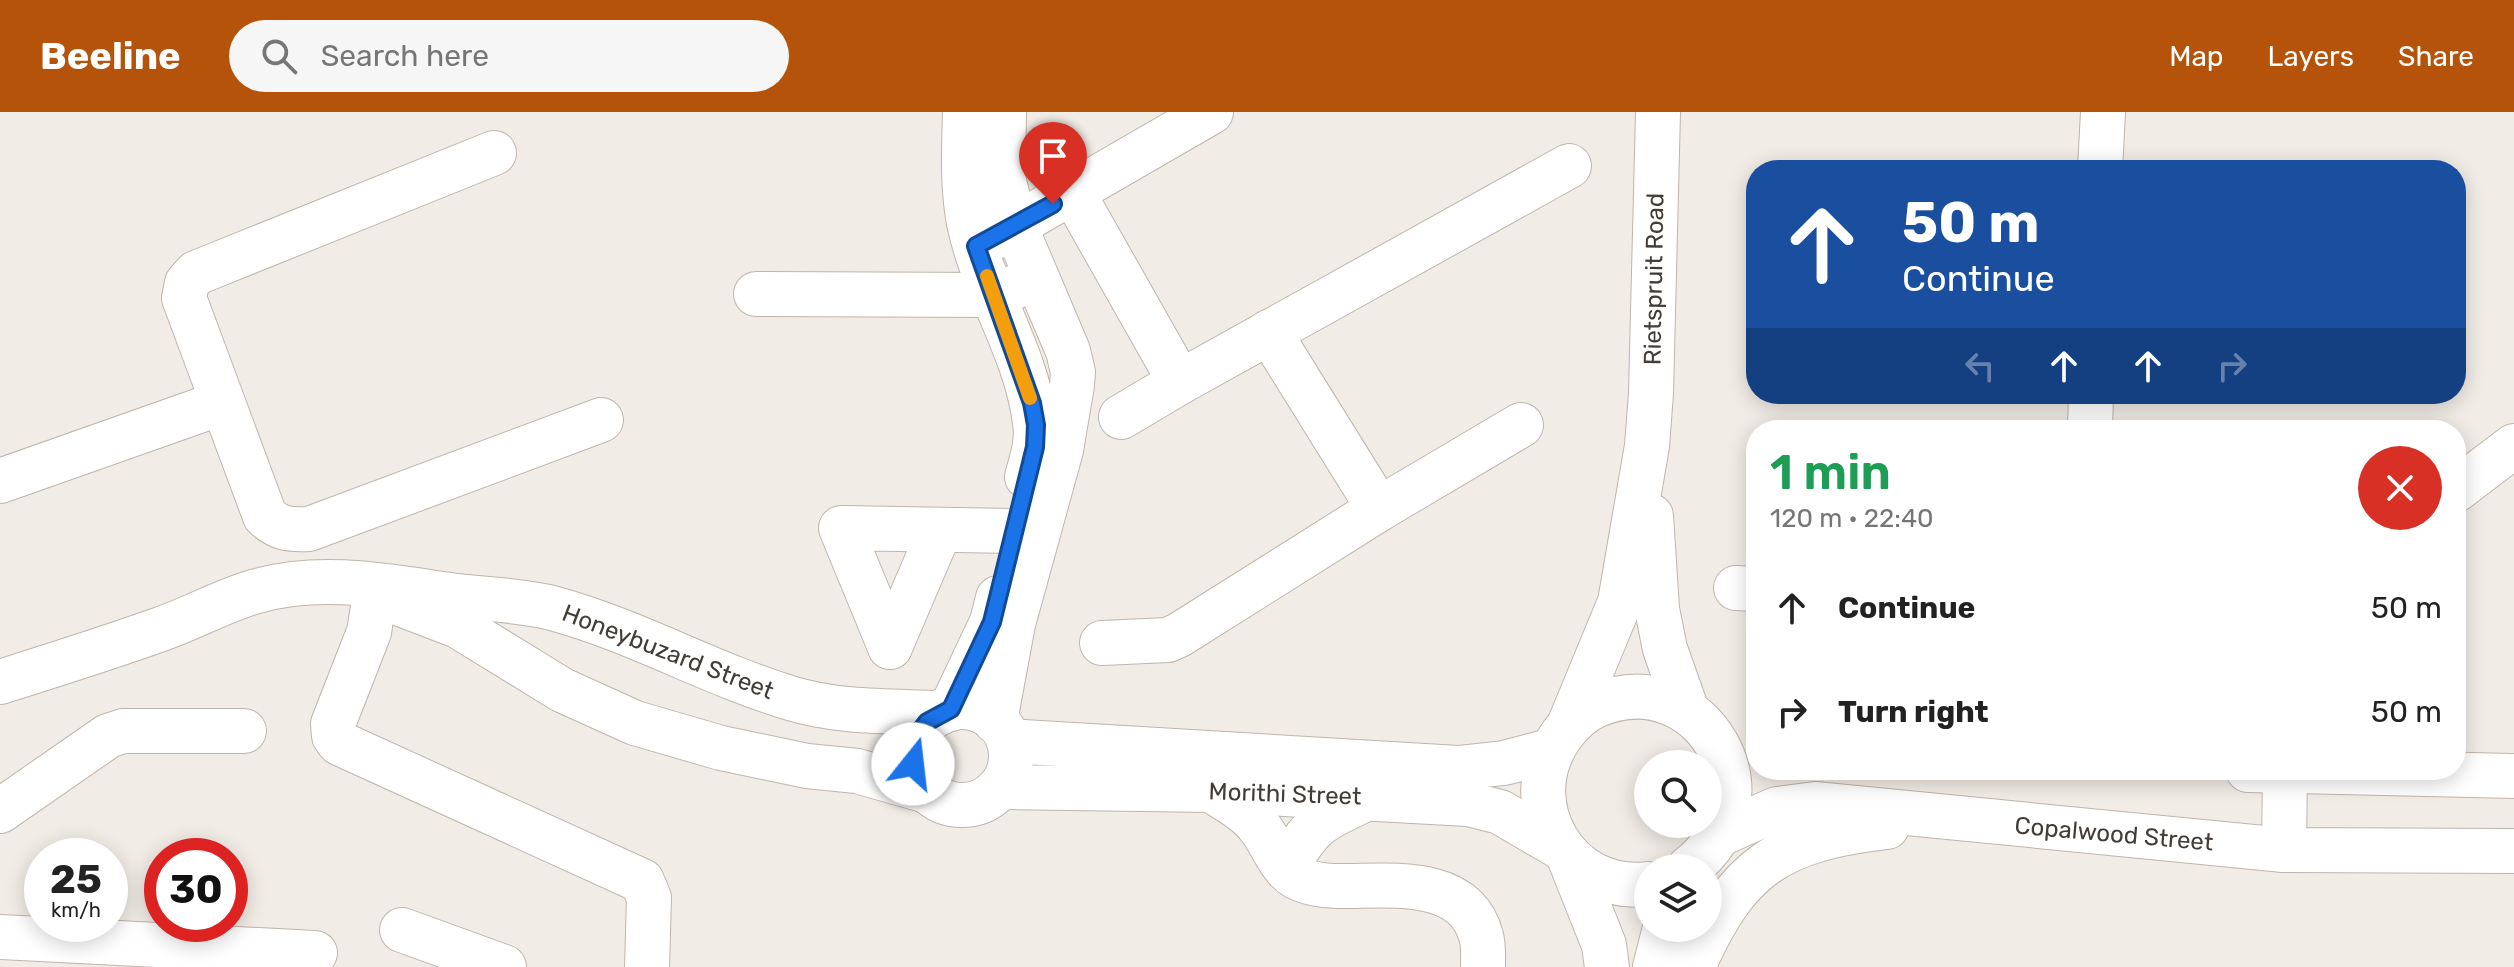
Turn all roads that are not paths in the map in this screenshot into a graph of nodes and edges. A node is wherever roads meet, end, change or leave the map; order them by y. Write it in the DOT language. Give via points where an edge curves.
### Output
graph roads {
  1 [pos="965,112"];
  2 [pos="1004,112"];
  3 [pos="1211,112"];
  4 [pos="1658,112"];
  5 [pos="2103,112"];
  6 [pos="494,153"];
  7 [pos="2101,160"];
  8 [pos="1569,166"];
  9 [pos="1073,193"];
  10 [pos="1015,226"];
  11 [pos="976,246"];
  12 [pos="1037,278"];
  13 [pos="756,294"];
  14 [pos="994,295"];
  15 [pos="1269,332"];
  16 [pos="1180,382"];
  17 [pos="221,403"];
  18 [pos="1121,417"];
  19 [pos="601,420"];
  20 [pos="1521,425"];
  21 [pos="1647,446"];
  22 [pos="2514,446"];
  23 [pos="0,481"];
  24 [pos="2466,482"];
  25 [pos="1379,509"];
  26 [pos="940,530"];
  27 [pos="1025,534"];
  28 [pos="374,601"];
  29 [pos="164,629"];
  30 [pos="1102,643"];
  31 [pos="0,682"];
  32 [pos="945,711"];
  33 [pos="244,731"];
  34 [pos="1002,731"];
  35 [pos="1719,731"];
  36 [pos="1560,737"];
  37 [pos="2466,775"];
  38 [pos="2514,776"];
  39 [pos="2285,780"];
  40 [pos="1000,787"];
  41 [pos="1211,790"];
  42 [pos="927,791"];
  43 [pos="1370,797"];
  44 [pos="0,811"];
  45 [pos="1957,819"];
  46 [pos="1722,828"];
  47 [pos="1722,833"];
  48 [pos="2284,850"];
  49 [pos="2514,851"];
  50 [pos="1564,852"];
  51 [pos="1286,868"];
  52 [pos="1634,882"];
  53 [pos="402,930"];
  54 [pos="0,937"];
  55 [pos="1661,942"];
  56 [pos="315,953"];
  57 [pos="504,967"];
  58 [pos="647,967"];
  59 [pos="1483,967"];
  60 [pos="1607,967"];
  61 [pos="1655,967"];
  62 [pos="1693,967"];
  1 -- 11 [label="street" via="964,183"];
  2 -- 10 [label="street" via="1003,177"];
  3 -- 9 [label="street"];
  4 -- 21 [label="street, Rietspruit Road"];
  5 -- 7 [label="street"];
  6 -- 17 [label="street" via="196,273 184,298"];
  8 -- 15 [label="street"];
  9 -- 10 [label="street"];
  9 -- 16 [label="street"];
  10 -- 11 [label="street"];
  10 -- 12 [label="street"];
  11 -- 14 [label="street"];
  12 -- 14 [label="street"];
  12 -- 27 [label="street" via="1073,372 1061,450"];
  13 -- 14 [label="street"];
  14 -- 27 [label="street" via="1036,425"];
  15 -- 16 [label="street"];
  15 -- 25 [label="street"];
  16 -- 18 [label="street"];
  17 -- 19 [label="street" via="265,516 291,530 309,529"];
  17 -- 23 [label="street"];
  20 -- 25 [label="street"];
  21 -- 35 [label="street, Rietspruit Road" via="1657,609 1665,649"];
  21 -- 36 [label="street, Rietspruit Road" via="1620,602"];
  22 -- 24 [label="street"];
  25 -- 30 [label="street" via="1179,635"];
  26 -- 27 [label="street"];
  27 -- 32 [label="street" via="992,622"];
  27 -- 34 [label="street"];
  28 -- 29 [label="street, Honeybuzard Street" via="314,599 266,605"];
  28 -- 42 [label="street, Honeybuzard Street" via="409,606 458,626 562,690 635,723 721,748 857,771"];
  28 -- 58 [label="street" via="369,632 333,724 339,743 642,881 649,898"];
  29 -- 31 [label="street, Honeybuzard Street"];
  29 -- 32 [label="street, Honeybuzard Street" via="257,591 314,583 375,584 553,608 790,698 831,708"];
  32 -- 34 [label="street, Morithi Street" via="975,710"];
  32 -- 42 [label="street" via="927,722 914,749 913,764"];
  33 -- 44 [label="street" via="123,731"];
  34 -- 36 [label="street, Morithi Street" via="1458,768 1504,763"];
  34 -- 40 [label="street" via="1010,765"];
  35 -- 36 [label="street, Morithi Street" via="1658,699 1627,697 1596,705"];
  35 -- 46 [label="street, Rietspruit Road" via="1730,791"];
  36 -- 50 [label="street, Rietspruit Road" via="1542,784 1545,817"];
  37 -- 38 [label="street"];
  39 -- 48 [label="street"];
  40 -- 41 [label="street, Morithi Street"];
  40 -- 42 [label="street, Morithi Street" via="988,798 956,805"];
  41 -- 43 [label="street, Morithi Street"];
  41 -- 51 [label="street" via="1253,820"];
  43 -- 50 [label="street, Morithi Street" via="1468,804 1500,812"];
  43 -- 51 [label="street" via="1317,824"];
  45 -- 47 [label="street, Copalwood Street" via="1815,804 1777,809"];
  45 -- 48 [label="street, Copalwood Street"];
  45 -- 62 [label="street" via="1848,832 1799,844 1763,865 1732,894"];
  48 -- 49 [label="street, Copalwood Street"];
  50 -- 52 [label="street, Morithi Street" via="1604,879"];
  50 -- 60 [label="street" via="1604,945"];
  51 -- 59 [label="street" via="1324,886 1394,885 1453,897 1472,915 1482,938"];
  53 -- 57 [label="street"];
  54 -- 56 [label="street"];
  55 -- 61 [label="street"];
}
